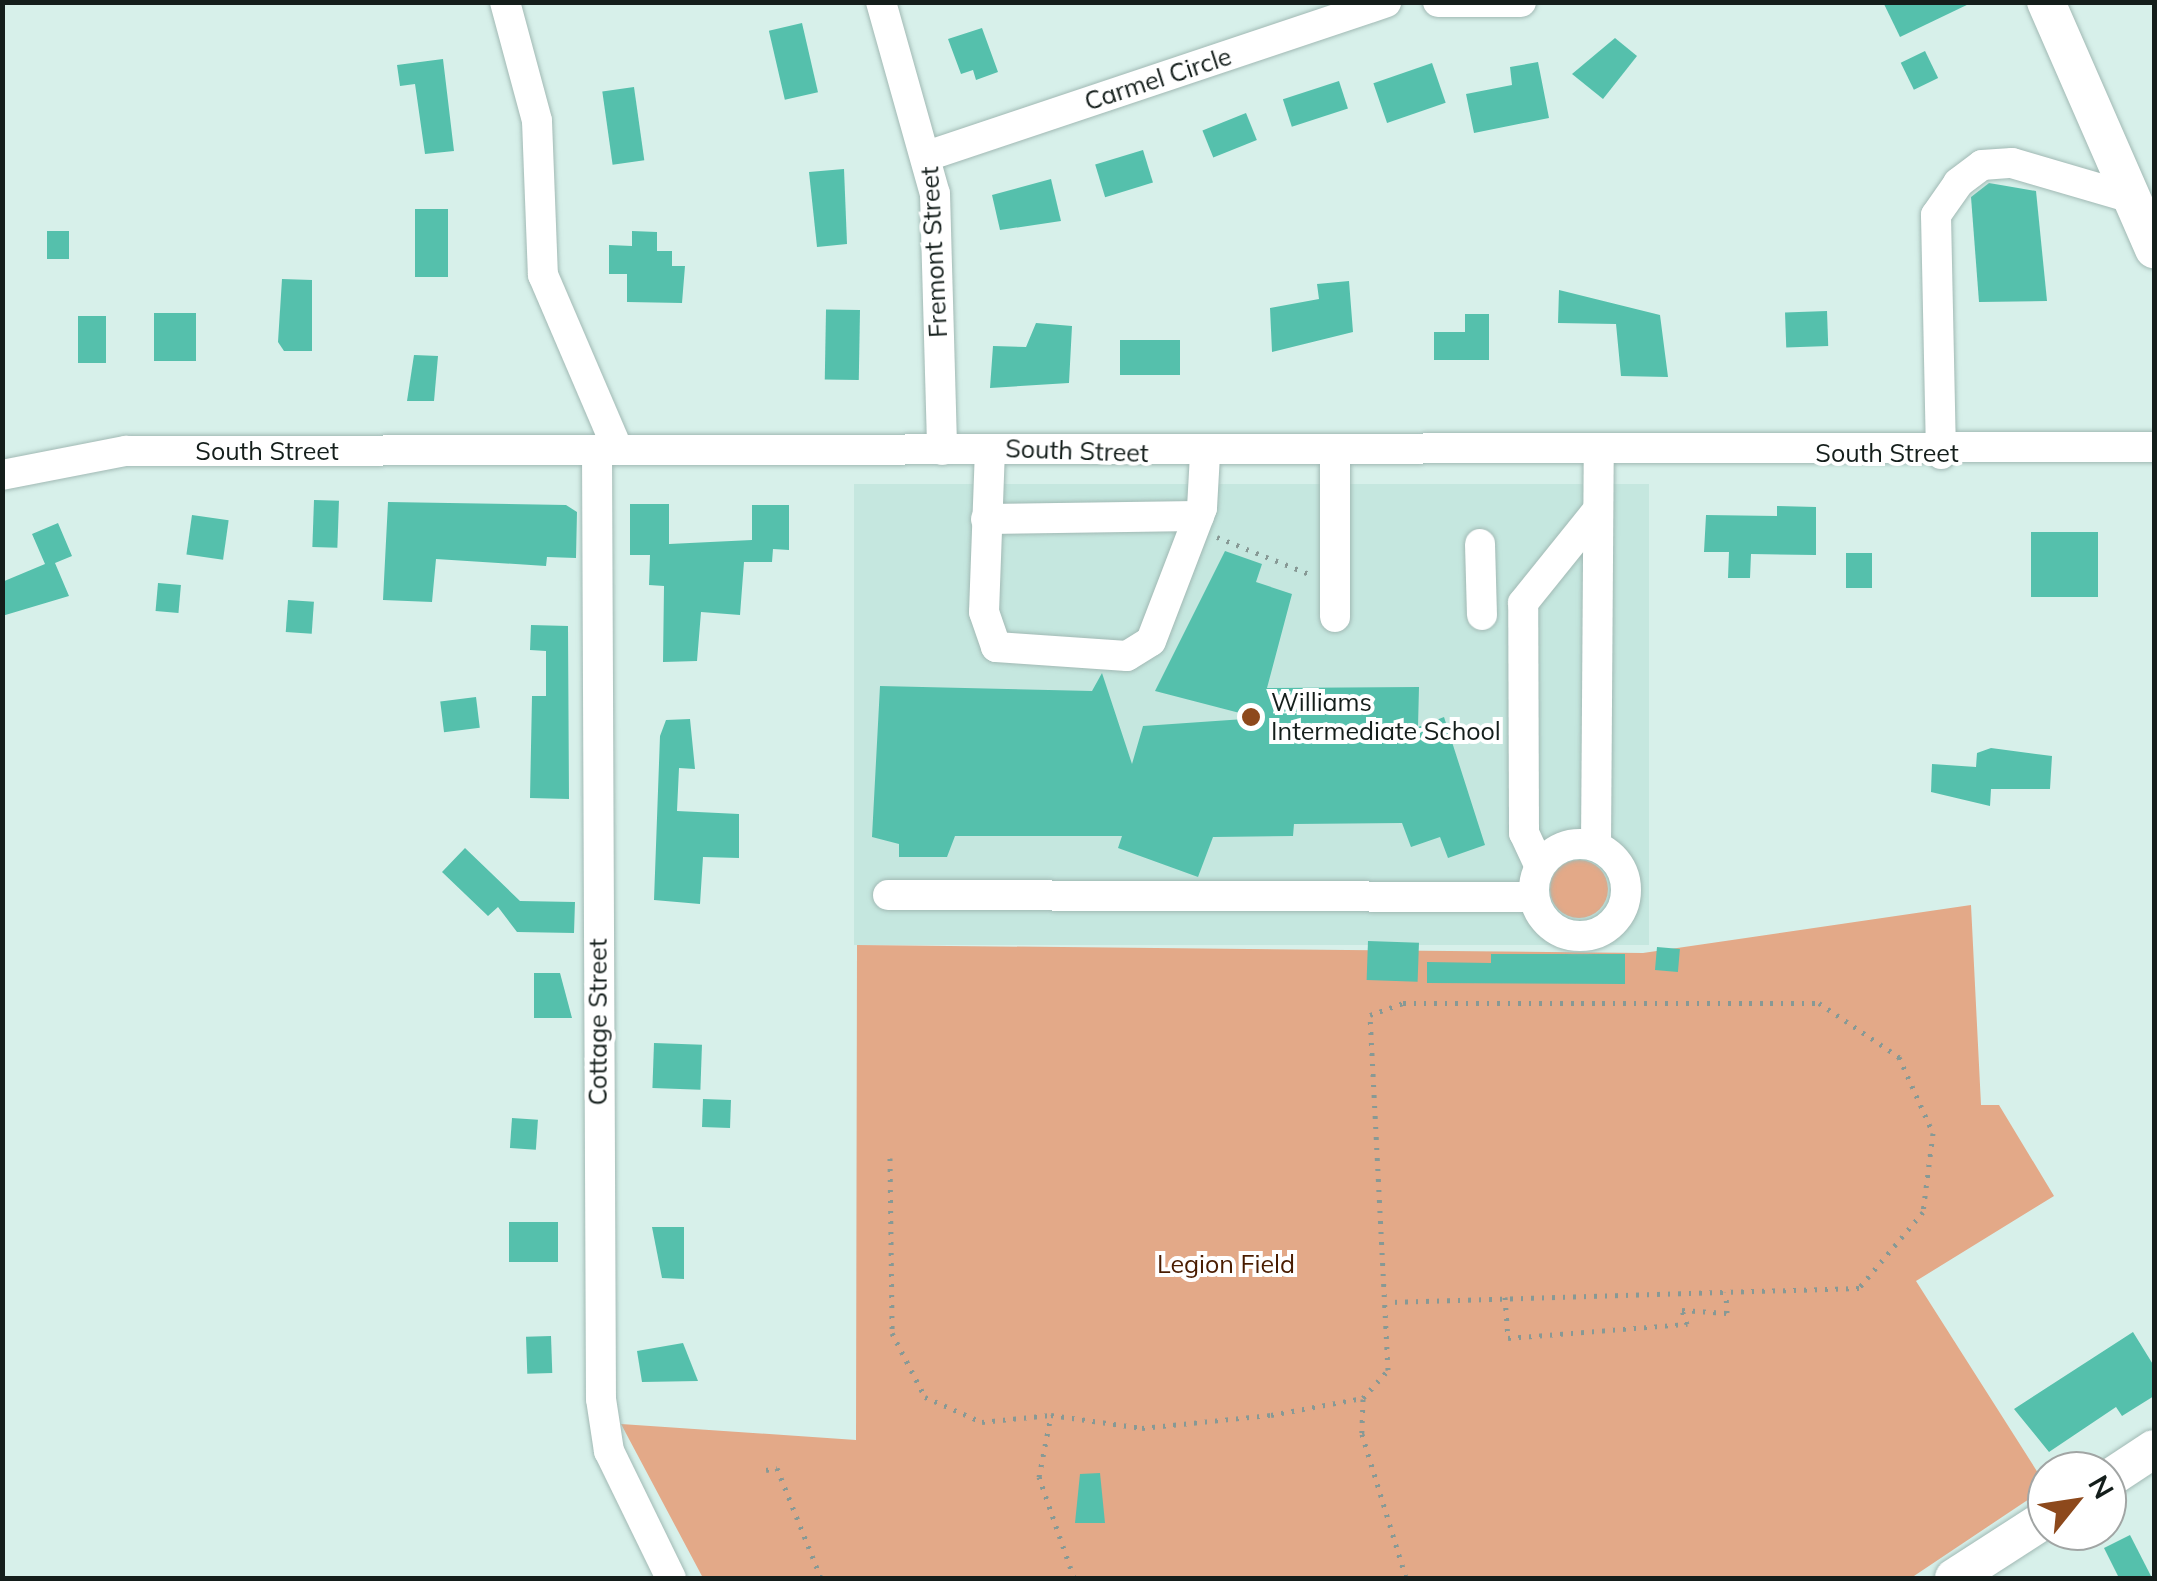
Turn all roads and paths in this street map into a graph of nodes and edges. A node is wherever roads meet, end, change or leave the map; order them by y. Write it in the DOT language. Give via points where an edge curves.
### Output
graph roads {
  1 [pos="506,2"];
  2 [pos="881,2"];
  3 [pos="1386,2"];
  4 [pos="1438,2"];
  5 [pos="1521,2"];
  6 [pos="2046,2"];
  7 [pos="930,155"];
  8 [pos="2132,198"];
  9 [pos="2154,249"];
  10 [pos="2154,447"];
  11 [pos="990,448"];
  12 [pos="608,450"];
  13 [pos="942,450"];
  14 [pos="1941,454"];
  15 [pos="1205,455"];
  16 [pos="1599,455"];
  17 [pos="1335,456"];
  18 [pos="2,475"];
  19 [pos="1597,511"];
  20 [pos="986,518"];
  21 [pos="1208,526"];
  22 [pos="1480,544"];
  23 [pos="1335,584"];
  24 [pos="1482,615"];
  25 [pos="1335,617"];
  26 [pos="1596,846"];
  27 [pos="1540,865"];
  28 [pos="888,895"];
  29 [pos="1533,896"];
  30 [pos="890,1158"];
  31 [pos="1726,1291"];
  32 [pos="1505,1297"];
  33 [pos="1389,1302"];
  34 [pos="1363,1398"];
  35 [pos="1050,1415"];
  36 [pos="2154,1449"];
  37 [pos="2127,1467"];
  38 [pos="766,1470"];
  39 [pos="2027,1531"];
  40 [pos="671,1578"];
  41 [pos="821,1578"];
  42 [pos="1074,1578"];
  43 [pos="1406,1578"];
  44 [pos="1954,1578"];
  1 -- 12 [label="street" via="537,120 543,275"];
  2 -- 7 [label="street, Fremont Street"];
  3 -- 7 [label="street, Carmel Circle"];
  4 -- 5 [label="street"];
  6 -- 8 [label="main road"];
  7 -- 13 [label="street, Fremont Street"];
  8 -- 9 [label="main road"];
  8 -- 14 [label="street" via="2012,163 1982,164 1958,183 1936,215"];
  10 -- 14 [label="street, South Street"];
  11 -- 13 [label="street, South Street"];
  11 -- 15 [label="street, South Street"];
  11 -- 20 [label="street"];
  12 -- 13 [label="street, South Street"];
  12 -- 18 [label="street, South Street" via="126,451"];
  12 -- 40 [label="street, Cottage Street" via="601,1400 609,1451"];
  14 -- 16 [label="street, South Street"];
  15 -- 17 [label="street, South Street"];
  15 -- 21 [label="street"];
  16 -- 17 [label="street, South Street"];
  16 -- 19 [label="street"];
  17 -- 23 [label="street"];
  19 -- 26 [label="street"];
  19 -- 27 [label="street" via="1523,603 1524,833"];
  20 -- 21 [label="street"];
  20 -- 21 [label="street" via="984,612 996,646 1127,656 1151,641"];
  21 -- 23 [label="path"];
  22 -- 24 [label="street"];
  23 -- 25 [label="street"];
  26 -- 27 [label="street" via="1565,845"];
  26 -- 29 [label="street" via="1625,878 1614,921 1588,936 1560,932"];
  27 -- 29 [label="street"];
  28 -- 29 [label="street"];
  30 -- 35 [label="path" via="892,1333 925,1396 982,1422"];
  31 -- 32 [label="path"];
  31 -- 32 [label="path" via="1727,1313 1682,1310 1687,1324 1508,1338"];
  31 -- 33 [label="path" via="1859,1288 1923,1212 1933,1133 1899,1057 1819,1003 1403,1003 1370,1015"];
  32 -- 33 [label="path"];
  33 -- 34 [label="path" via="1388,1370"];
  34 -- 35 [label="path" via="1142,1428"];
  34 -- 43 [label="path" via="1362,1434"];
  35 -- 42 [label="path" via="1039,1477"];
  36 -- 37 [label="main road"];
  38 -- 41 [label="path" via="777,1468"];
  39 -- 44 [label="main road"];
}
